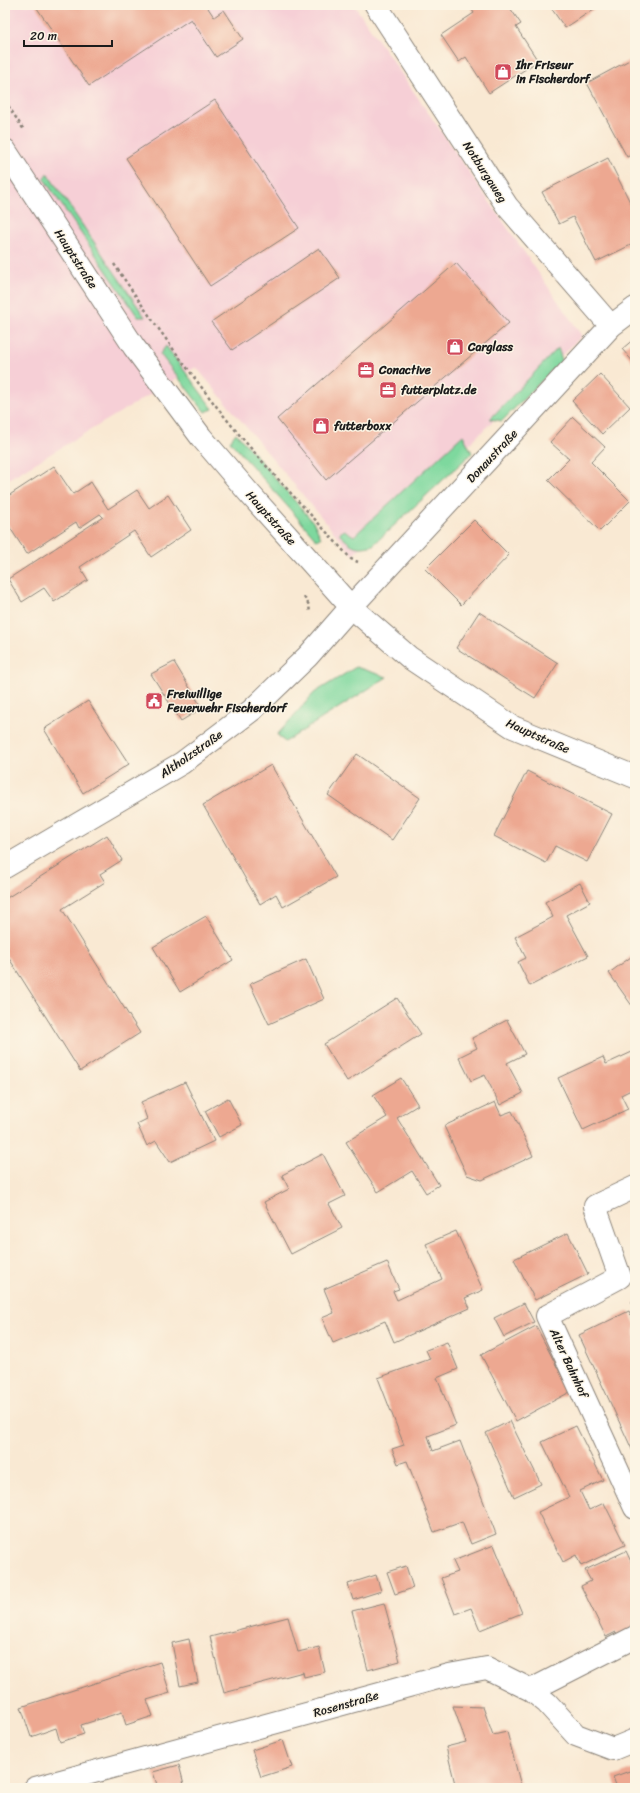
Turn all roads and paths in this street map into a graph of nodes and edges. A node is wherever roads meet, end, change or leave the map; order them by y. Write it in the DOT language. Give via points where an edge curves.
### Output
graph roads {
  1 [pos="376,5"];
  2 [pos="5,101"];
  3 [pos="24,131"];
  4 [pos="5,150"];
  5 [pos="110,259"];
  6 [pos="635,308"];
  7 [pos="611,326"];
  8 [pos="362,562"];
  9 [pos="303,595"];
  10 [pos="352,607"];
  11 [pos="310,615"];
  12 [pos="635,777"];
  13 [pos="5,867"];
  14 [pos="635,1187"];
  15 [pos="635,1508"];
  16 [pos="635,1637"];
  17 [pos="531,1690"];
  18 [pos="635,1740"];
  19 [pos="35,1788"];
  1 -- 7 [label="street, Notburgaweg" via="507,206"];
  2 -- 3 [label="path"];
  4 -- 10 [label="street, Hauptstraße" via="134,347 201,437 248,493"];
  5 -- 8 [label="path" via="159,330 224,416 351,559"];
  6 -- 7 [label="street, Donaustraße"];
  7 -- 10 [label="street, Donaustraße"];
  9 -- 11 [label="path" via="309,605"];
  10 -- 12 [label="street, Hauptstraße" via="410,658 513,727"];
  10 -- 13 [label="street, Altholzstraße" via="313,651 252,710 182,763"];
  14 -- 15 [label="street, Alter Bahnhof" via="595,1206 620,1277 547,1316"];
  16 -- 17 [label="street"];
  17 -- 18 [label="street, Rosenstraße" via="547,1703 576,1735 612,1749"];
  17 -- 19 [label="street, Rosenstraße" via="487,1668 456,1674"];
}
